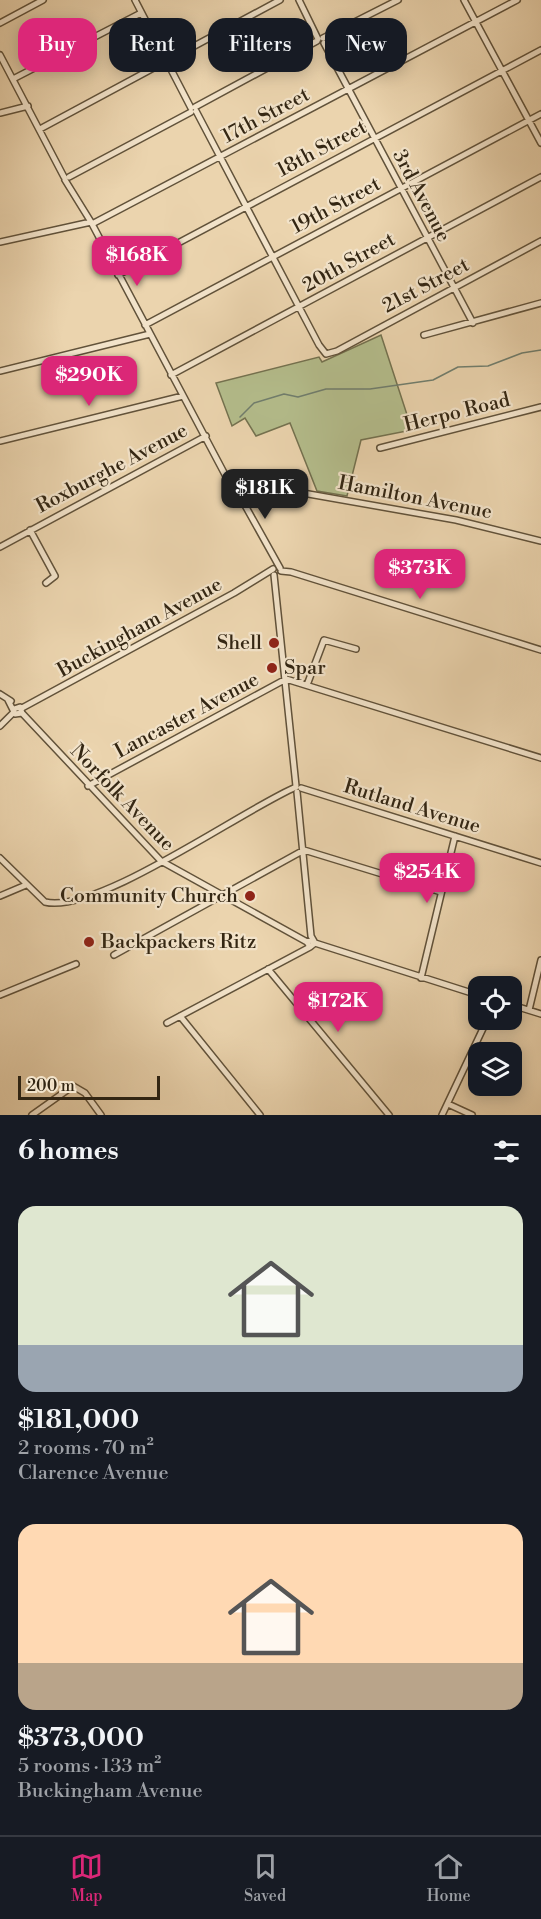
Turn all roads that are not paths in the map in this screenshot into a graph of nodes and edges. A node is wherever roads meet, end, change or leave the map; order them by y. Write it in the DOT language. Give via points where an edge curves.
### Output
graph roads {
  1 [pos="43,0"];
  2 [pos="135,0"];
  3 [pos="280,0"];
  4 [pos="299,0"];
  5 [pos="398,0"];
  6 [pos="465,0"];
  7 [pos="517,0"];
  8 [pos="141,13"];
  9 [pos="144,18"];
  10 [pos="476,22"];
  11 [pos="0,23"];
  12 [pos="321,41"];
  13 [pos="196,45"];
  14 [pos="541,50"];
  15 [pos="0,55"];
  16 [pos="503,71"];
  17 [pos="145,72"];
  18 [pos="173,72"];
  19 [pos="13,79"];
  20 [pos="348,90"];
  21 [pos="28,106"];
  22 [pos="193,110"];
  23 [pos="0,113"];
  24 [pos="541,114"];
  25 [pos="529,120"];
  26 [pos="40,129"];
  27 [pos="374,139"];
  28 [pos="541,143"];
  29 [pos="219,158"];
  30 [pos="67,177"];
  31 [pos="541,177"];
  32 [pos="400,188"];
  33 [pos="245,207"];
  34 [pos="91,223"];
  35 [pos="427,238"];
  36 [pos="541,241"];
  37 [pos="0,242"];
  38 [pos="273,258"];
  39 [pos="118,275"];
  40 [pos="454,288"];
  41 [pos="541,303"];
  42 [pos="299,308"];
  43 [pos="473,323"];
  44 [pos="145,325"];
  45 [pos="150,334"];
  46 [pos="424,335"];
  47 [pos="0,371"];
  48 [pos="171,375"];
  49 [pos="183,396"];
  50 [pos="541,407"];
  51 [pos="206,436"];
  52 [pos="0,441"];
  53 [pos="380,448"];
  54 [pos="233,483"];
  55 [pos="30,530"];
  56 [pos="541,541"];
  57 [pos="0,547"];
  58 [pos="277,572"];
  59 [pos="46,583"];
  60 [pos="356,649"];
  61 [pos="541,650"];
  62 [pos="286,679"];
  63 [pos="307,685"];
  64 [pos="0,694"];
  65 [pos="19,711"];
  66 [pos="0,726"];
  67 [pos="541,758"];
  68 [pos="88,786"];
  69 [pos="298,789"];
  70 [pos="455,836"];
  71 [pos="304,850"];
  72 [pos="0,858"];
  73 [pos="161,861"];
  74 [pos="541,863"];
  75 [pos="26,885"];
  76 [pos="441,892"];
  77 [pos="221,895"];
  78 [pos="0,896"];
  79 [pos="311,943"];
  80 [pos="114,955"];
  81 [pos="541,960"];
  82 [pos="76,964"];
  83 [pos="268,969"];
  84 [pos="421,978"];
  85 [pos="468,992"];
  86 [pos="0,995"];
  87 [pos="522,1008"];
  88 [pos="529,1010"];
  89 [pos="541,1014"];
  90 [pos="180,1016"];
  91 [pos="166,1023"];
  92 [pos="482,1030"];
  93 [pos="448,1104"];
  94 [pos="32,1115"];
  95 [pos="101,1115"];
  96 [pos="260,1115"];
  97 [pos="389,1115"];
  98 [pos="442,1115"];
  99 [pos="472,1115"];
  1 -- 11 [label="street"];
  2 -- 8 [label="street"];
  3 -- 13 [label="street"];
  4 -- 12 [label="street, 3rd Avenue"];
  5 -- 12 [label="street"];
  6 -- 10 [label="street"];
  7 -- 10 [label="street, 17th Street"];
  8 -- 9 [label="street"];
  8 -- 19 [label="street"];
  10 -- 16 [label="street"];
  10 -- 20 [label="street, 17th Street"];
  12 -- 20 [label="street, 3rd Avenue"];
  12 -- 22 [label="street"];
  14 -- 16 [label="street, 18th Street"];
  15 -- 19 [label="street"];
  16 -- 25 [label="street"];
  16 -- 27 [label="street, 18th Street"];
  17 -- 26 [label="street"];
  18 -- 22 [label="street"];
  19 -- 21 [label="street"];
  20 -- 27 [label="street, 3rd Avenue"];
  20 -- 29 [label="street, 17th Street"];
  21 -- 23 [label="street"];
  21 -- 26 [label="street"];
  22 -- 29 [label="street"];
  22 -- 30 [label="street"];
  24 -- 25 [label="street, 19th Street"];
  25 -- 28 [label="street"];
  25 -- 32 [label="street, 19th Street"];
  26 -- 30 [label="street"];
  27 -- 32 [label="street, 3rd Avenue"];
  27 -- 33 [label="street, 18th Street"];
  29 -- 33 [label="street"];
  29 -- 34 [label="street, 17th Street"];
  30 -- 34 [label="street"];
  31 -- 35 [label="street, 20th Street"];
  32 -- 35 [label="street, 3rd Avenue"];
  32 -- 38 [label="street, 19th Street"];
  33 -- 38 [label="street"];
  33 -- 39 [label="street, 18th Street"];
  34 -- 37 [label="street, 17th Street"];
  34 -- 39 [label="street"];
  35 -- 40 [label="street, 3rd Avenue"];
  35 -- 42 [label="street, 20th Street"];
  36 -- 40 [label="street, 21st Street"];
  38 -- 42 [label="street"];
  38 -- 44 [label="street, 19th Street"];
  39 -- 44 [label="street"];
  40 -- 42 [label="street, 21st Street" via="337,351 324,353"];
  40 -- 43 [label="street, 3rd Avenue"];
  41 -- 43 [label="street"];
  42 -- 48 [label="street, 20th Street"];
  43 -- 46 [label="street"];
  44 -- 45 [label="street"];
  45 -- 47 [label="street"];
  45 -- 48 [label="street"];
  48 -- 49 [label="street"];
  49 -- 51 [label="street"];
  49 -- 52 [label="street"];
  50 -- 53 [label="street, Herpo Road"];
  51 -- 54 [label="street"];
  51 -- 55 [label="street, Roxburghe Avenue"];
  54 -- 56 [label="street, Hamilton Avenue" via="456,520"];
  54 -- 58 [label="street"];
  55 -- 57 [label="street, Roxburghe Avenue"];
  55 -- 59 [label="street" via="55,574"];
  58 -- 61 [label="street" via="293,573"];
  58 -- 62 [label="street"];
  58 -- 65 [label="street, Buckingham Avenue"];
  60 -- 63 [label="street" via="324,640"];
  62 -- 63 [label="street, Lancaster Avenue"];
  62 -- 68 [label="street, Lancaster Avenue"];
  62 -- 69 [label="street"];
  63 -- 67 [label="street, Lancaster Avenue"];
  64 -- 65 [label="street"];
  65 -- 66 [label="street"];
  65 -- 68 [label="street, Norfolk Avenue"];
  68 -- 73 [label="street, Norfolk Avenue"];
  69 -- 70 [label="street, Rutland Avenue"];
  69 -- 71 [label="street"];
  69 -- 73 [label="street"];
  70 -- 74 [label="street, Rutland Avenue"];
  70 -- 76 [label="street"];
  71 -- 76 [label="street"];
  71 -- 77 [label="street"];
  71 -- 79 [label="street"];
  72 -- 75 [label="street"];
  73 -- 75 [label="street" via="99,892 47,903"];
  73 -- 77 [label="street, Norfolk Avenue"];
  75 -- 78 [label="street"];
  76 -- 84 [label="street"];
  77 -- 79 [label="street, Norfolk Avenue"];
  77 -- 80 [label="street"];
  79 -- 83 [label="street"];
  79 -- 84 [label="street, Norfolk Avenue"];
  81 -- 88 [label="street"];
  82 -- 86 [label="street"];
  83 -- 90 [label="street"];
  83 -- 97 [label="street"];
  84 -- 85 [label="street, Norfolk Avenue"];
  87 -- 88 [label="street"];
  88 -- 89 [label="street"];
  90 -- 91 [label="street"];
  90 -- 96 [label="street"];
  92 -- 93 [label="street"];
  93 -- 98 [label="street"];
  93 -- 99 [label="street"];
  94 -- 95 [label="street" via="73,1086 85,1093"];
}
